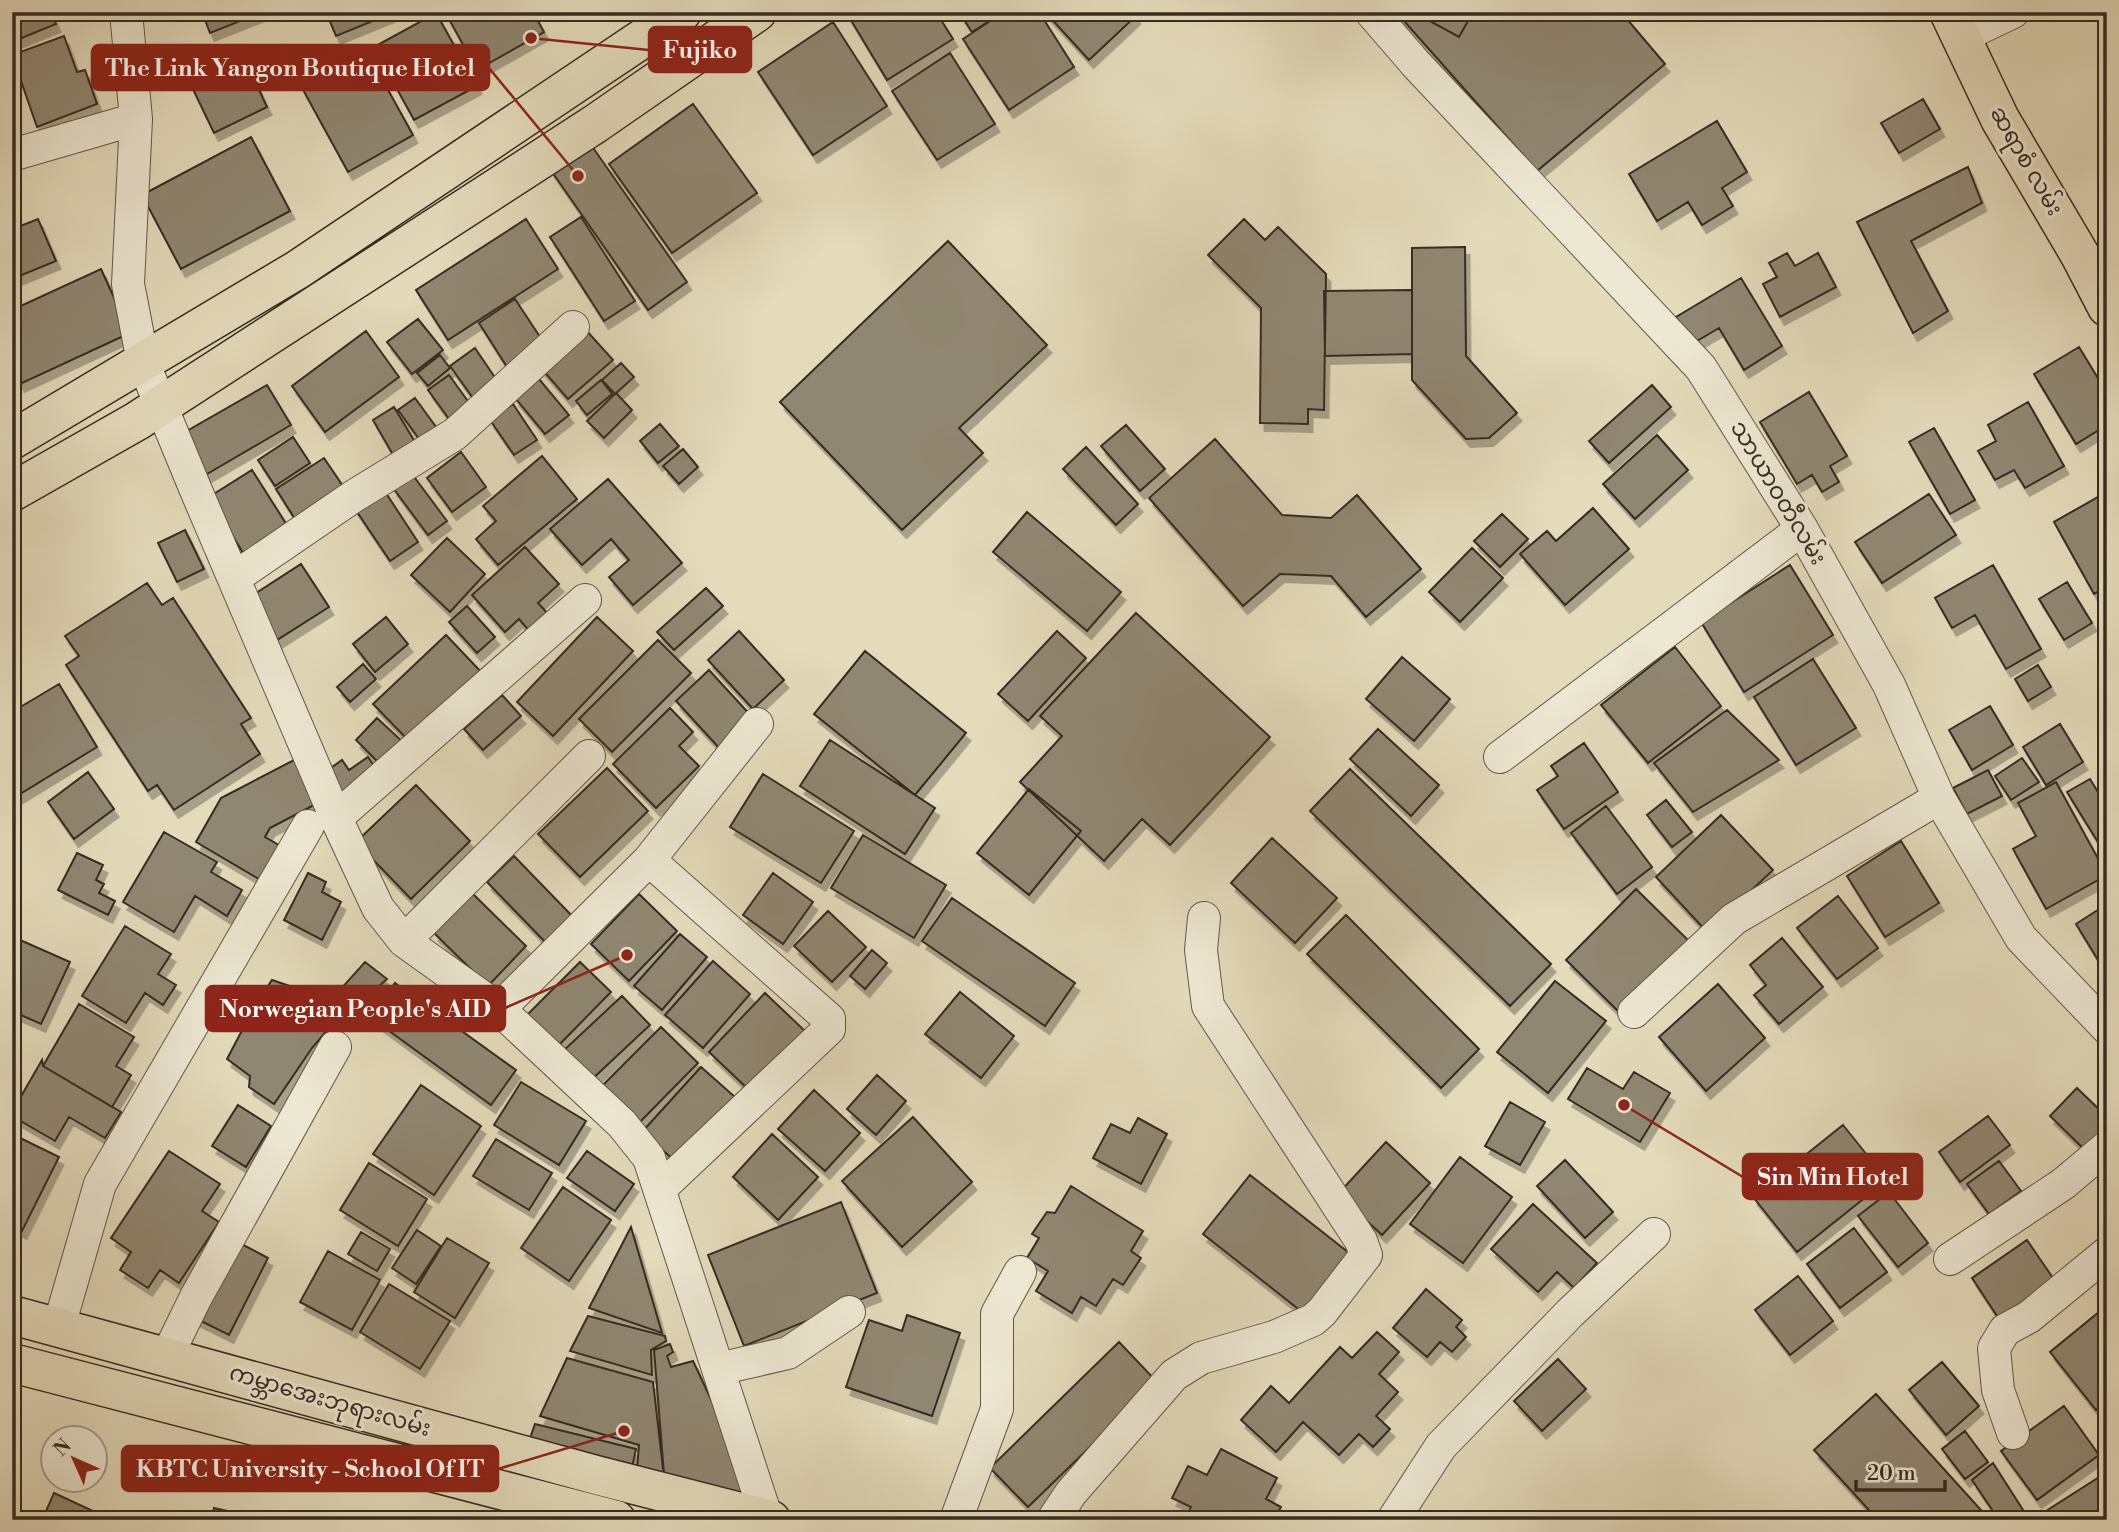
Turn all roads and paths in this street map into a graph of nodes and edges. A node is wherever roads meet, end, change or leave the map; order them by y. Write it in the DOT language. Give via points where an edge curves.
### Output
graph roads {
  1 [pos="126,12"];
  2 [pos="682,12"];
  3 [pos="757,12"];
  4 [pos="1371,12"];
  5 [pos="2013,12"];
  6 [pos="1955,24"];
  7 [pos="136,119"];
  8 [pos="12,155"];
  9 [pos="2107,307"];
  10 [pos="573,327"];
  11 [pos="143,362"];
  12 [pos="161,404"];
  13 [pos="12,440"];
  14 [pos="12,492"];
  15 [pos="1802,529"];
  16 [pos="234,578"];
  17 [pos="585,600"];
  18 [pos="757,724"];
  19 [pos="589,756"];
  20 [pos="1500,757"];
  21 [pos="1939,798"];
  22 [pos="322,822"];
  23 [pos="649,860"];
  24 [pos="1204,918"];
  25 [pos="404,941"];
  26 [pos="499,1009"];
  27 [pos="1634,1012"];
  28 [pos="2107,1028"];
  29 [pos="335,1047"];
  30 [pos="2107,1147"];
  31 [pos="661,1188"];
  32 [pos="1654,1234"];
  33 [pos="2107,1253"];
  34 [pos="1950,1259"];
  35 [pos="1020,1272"];
  36 [pos="849,1312"];
  37 [pos="12,1315"];
  38 [pos="59,1326"];
  39 [pos="167,1356"];
  40 [pos="12,1363"];
  41 [pos="718,1369"];
  42 [pos="2013,1433"];
  43 [pos="596,1475"];
  44 [pos="573,1514"];
  45 [pos="768,1519"];
  46 [pos="616,1520"];
  47 [pos="956,1520"];
  48 [pos="1053,1520"];
  49 [pos="1393,1520"];
  1 -- 7 [label="street"];
  2 -- 11 [label="main road" via="297,270"];
  3 -- 12 [label="main road" via="596,124"];
  4 -- 15 [label="street, သာယာဝတီလမ်း" via="1701,369"];
  5 -- 6 [label="street"];
  6 -- 9 [label="main road, ဆရာစံ လမ်း" via="2000,119"];
  7 -- 8 [label="street"];
  7 -- 11 [label="street" via="128,284"];
  10 -- 16 [label="street" via="455,434"];
  11 -- 12 [label="street"];
  11 -- 13 [label="main road"];
  12 -- 14 [label="main road"];
  12 -- 16 [label="street"];
  15 -- 20 [label="street"];
  15 -- 21 [label="street, သာယာဝတီလမ်း" via="1889,685"];
  16 -- 22 [label="street"];
  17 -- 22 [label="street"];
  18 -- 23 [label="street"];
  19 -- 25 [label="street"];
  21 -- 27 [label="street" via="1734,919"];
  21 -- 28 [label="street, သာယာဝတီလမ်း" via="2021,938"];
  22 -- 25 [label="street"];
  22 -- 38 [label="street" via="100,1185"];
  23 -- 26 [label="street"];
  23 -- 31 [label="street" via="829,1018 829,1028"];
  24 -- 48 [label="street" via="1201,950 1208,1006 1366,1255 1313,1320 1274,1337 1201,1358 1174,1375 1079,1483"];
  25 -- 26 [label="street"];
  26 -- 31 [label="street" via="622,1124 649,1158"];
  29 -- 39 [label="street"];
  30 -- 34 [label="street" via="2063,1184"];
  31 -- 41 [label="street"];
  32 -- 49 [label="street" via="1441,1446"];
  33 -- 42 [label="street" via="2029,1317 2005,1329 1994,1348 1998,1390"];
  35 -- 47 [label="street" via="997,1314 998,1409"];
  36 -- 41 [label="street" via="788,1353"];
  37 -- 38 [label="main road, ကမ္ဘာအေးဘုရားလမ်း"];
  38 -- 39 [label="main road, ကမ္ဘာအေးဘုရားလမ်း"];
  39 -- 43 [label="main road, ကမ္ဘာအေးဘုရားလမ်း"];
  40 -- 44 [label="main road, ကမ္ဘာအေးဘုရားလမ်း"];
  41 -- 45 [label="street"];
  43 -- 44 [label="street"];
  43 -- 45 [label="main road, ကမ္ဘာအေးဘုရားလမ်း"];
  44 -- 46 [label="main road, ကမ္ဘာအေးဘုရားလမ်း"];
}
